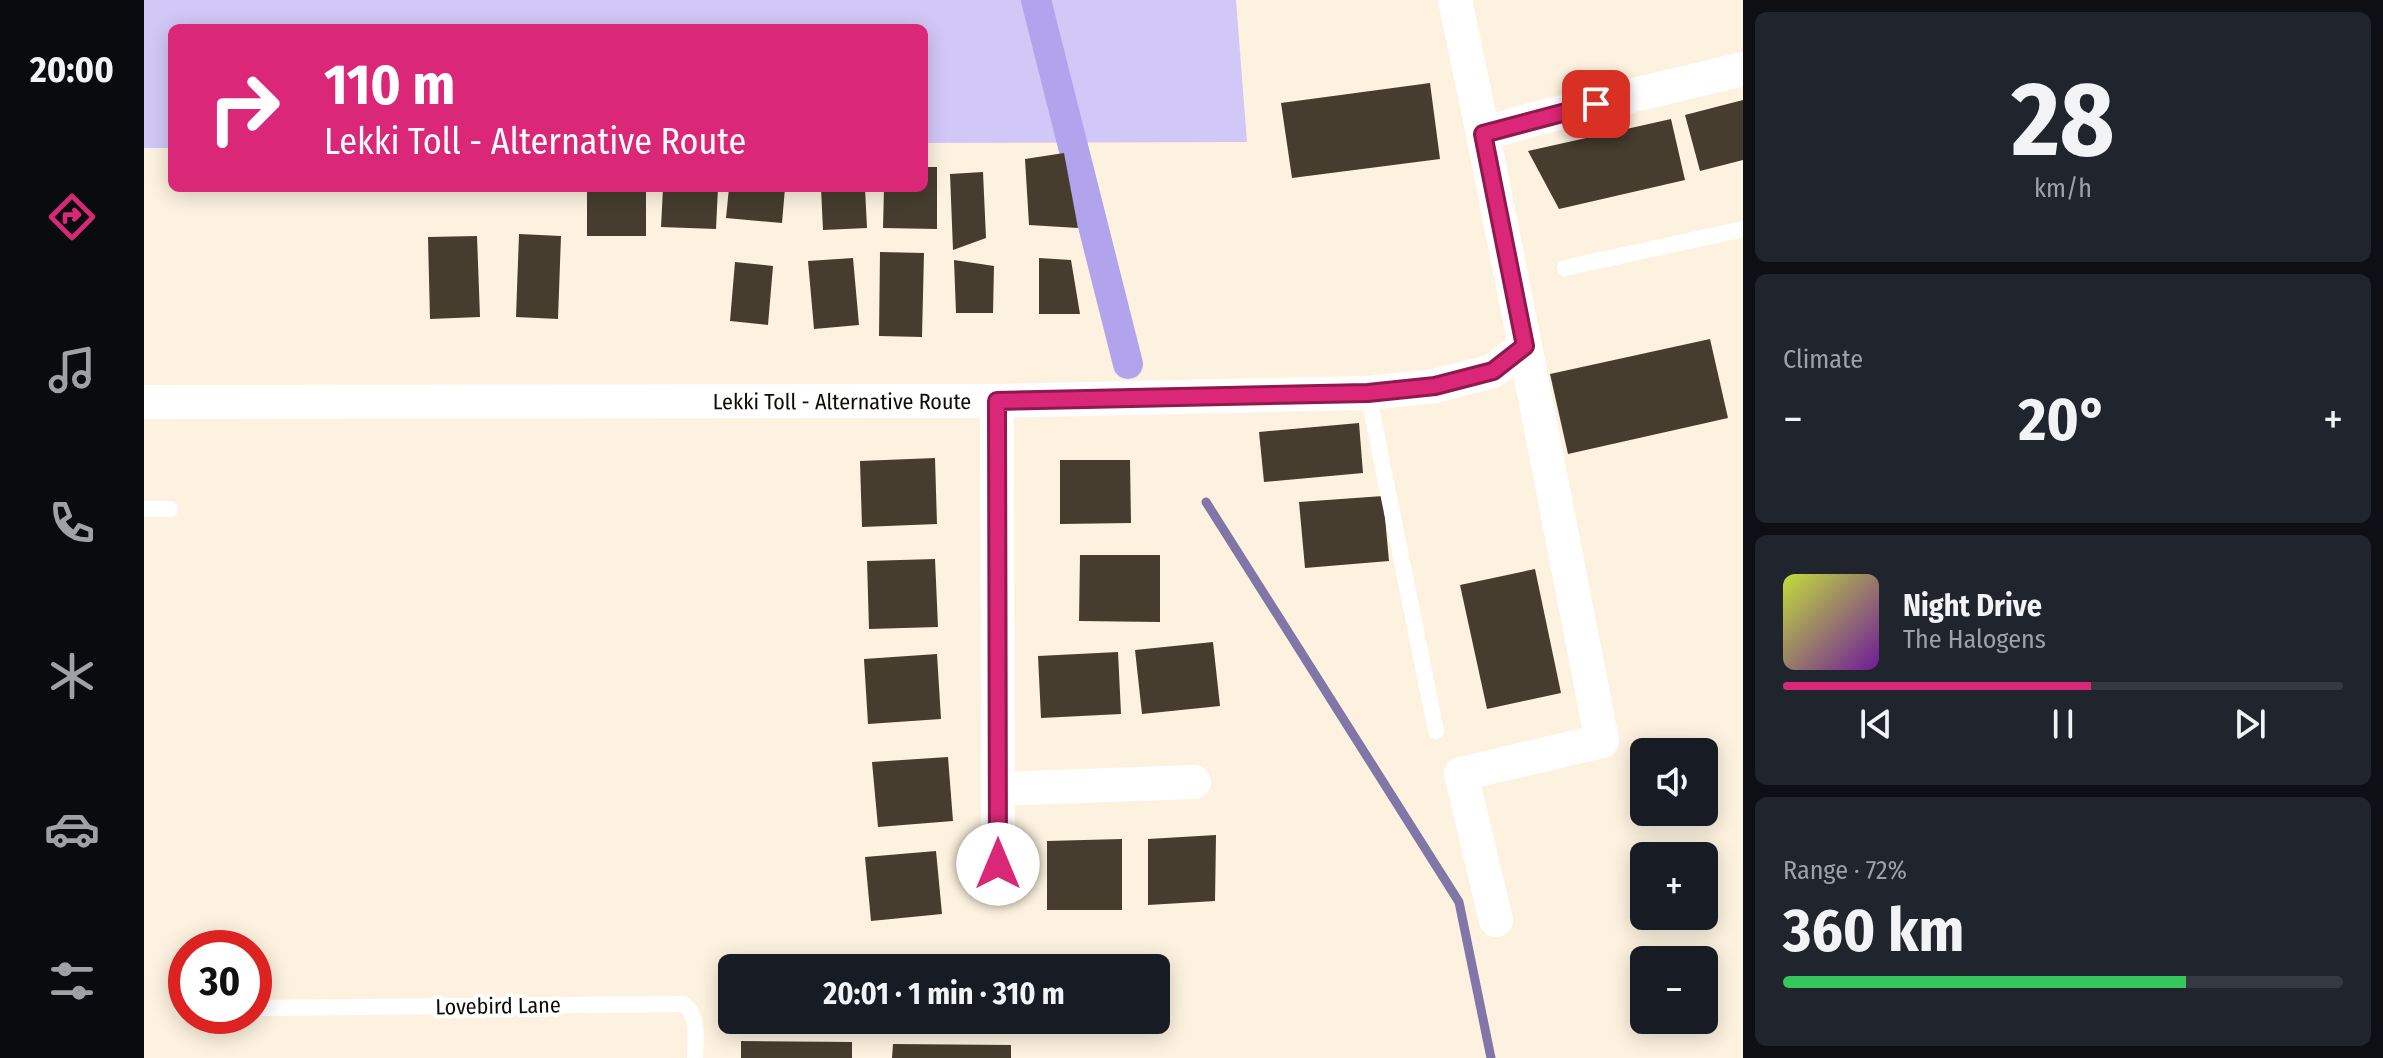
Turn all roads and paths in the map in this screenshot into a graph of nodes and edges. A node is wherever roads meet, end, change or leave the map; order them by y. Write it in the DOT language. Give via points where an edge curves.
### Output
graph roads {
  1 [pos="1455,0"];
  2 [pos="1743,69"];
  3 [pos="1483,134"];
  4 [pos="1743,229"];
  5 [pos="1565,268"];
  6 [pos="1525,346"];
  7 [pos="1368,393"];
  8 [pos="997,401"];
  9 [pos="144,402"];
  10 [pos="144,509"];
  11 [pos="170,509"];
  12 [pos="1436,731"];
  13 [pos="1194,782"];
  14 [pos="998,789"];
  15 [pos="998,889"];
  16 [pos="1496,920"];
  17 [pos="272,1008"];
  18 [pos="695,1058"];
  1 -- 3 [label="street"];
  2 -- 3 [label="street"];
  3 -- 6 [label="street"];
  4 -- 5 [label="lane"];
  6 -- 7 [label="street, Lekki Toll - Alternative Route" via="1493,371 1435,386"];
  6 -- 16 [label="street" via="1602,741 1461,774"];
  7 -- 8 [label="street, Lekki Toll - Alternative Route"];
  7 -- 12 [label="lane"];
  8 -- 9 [label="street, Lekki Toll - Alternative Route"];
  8 -- 14 [label="street"];
  10 -- 11 [label="lane"];
  13 -- 14 [label="street"];
  14 -- 15 [label="street"];
  17 -- 18 [label="lane, Lovebird Lane" via="683,1004 694,1017"];
}
